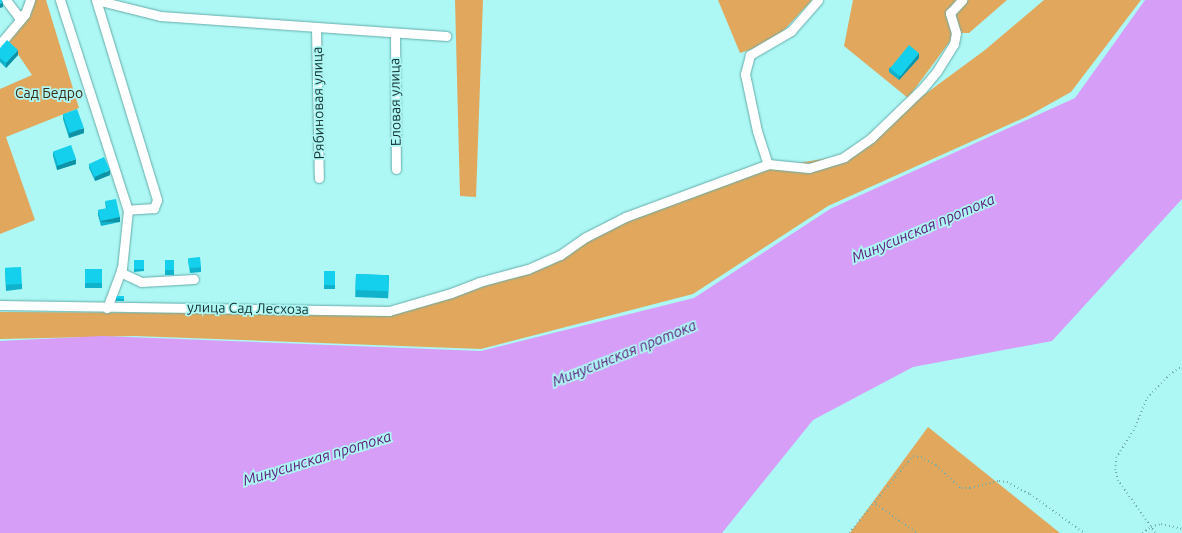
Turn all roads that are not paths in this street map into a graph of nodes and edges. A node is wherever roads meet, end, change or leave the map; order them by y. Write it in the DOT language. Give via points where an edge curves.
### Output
graph roads {
  1 [pos="6,0"];
  2 [pos="30,0"];
  3 [pos="60,0"];
  4 [pos="96,0"];
  5 [pos="818,0"];
  6 [pos="962,0"];
  7 [pos="25,14"];
  8 [pos="316,28"];
  9 [pos="395,34"];
  10 [pos="446,36"];
  11 [pos="0,44"];
  12 [pos="768,164"];
  13 [pos="396,169"];
  14 [pos="319,178"];
  15 [pos="128,210"];
  16 [pos="121,270"];
  17 [pos="194,279"];
  18 [pos="0,305"];
  19 [pos="106,308"];
  1 -- 7 [label="street" via="18,16"];
  2 -- 7 [label="street"];
  3 -- 15 [label="street"];
  4 -- 8 [label="street" via="160,16"];
  4 -- 15 [label="street" via="157,200 154,208"];
  5 -- 12 [label="street" via="791,31 750,55 745,74 757,131"];
  6 -- 12 [label="street" via="950,13 956,33 954,44 937,71 871,138 844,157 809,168"];
  7 -- 11 [label="street"];
  8 -- 9 [label="street"];
  8 -- 14 [label="street, Рябиновая улица"];
  9 -- 10 [label="street"];
  9 -- 13 [label="street, Еловая улица"];
  12 -- 19 [label="street, улица Сад Лесхоза" via="624,217 586,237 560,255 528,269 389,311"];
  15 -- 16 [label="street"];
  16 -- 17 [label="street" via="122,273 140,282"];
  16 -- 19 [label="street"];
  18 -- 19 [label="street, улица Сад Лесхоза"];
}
